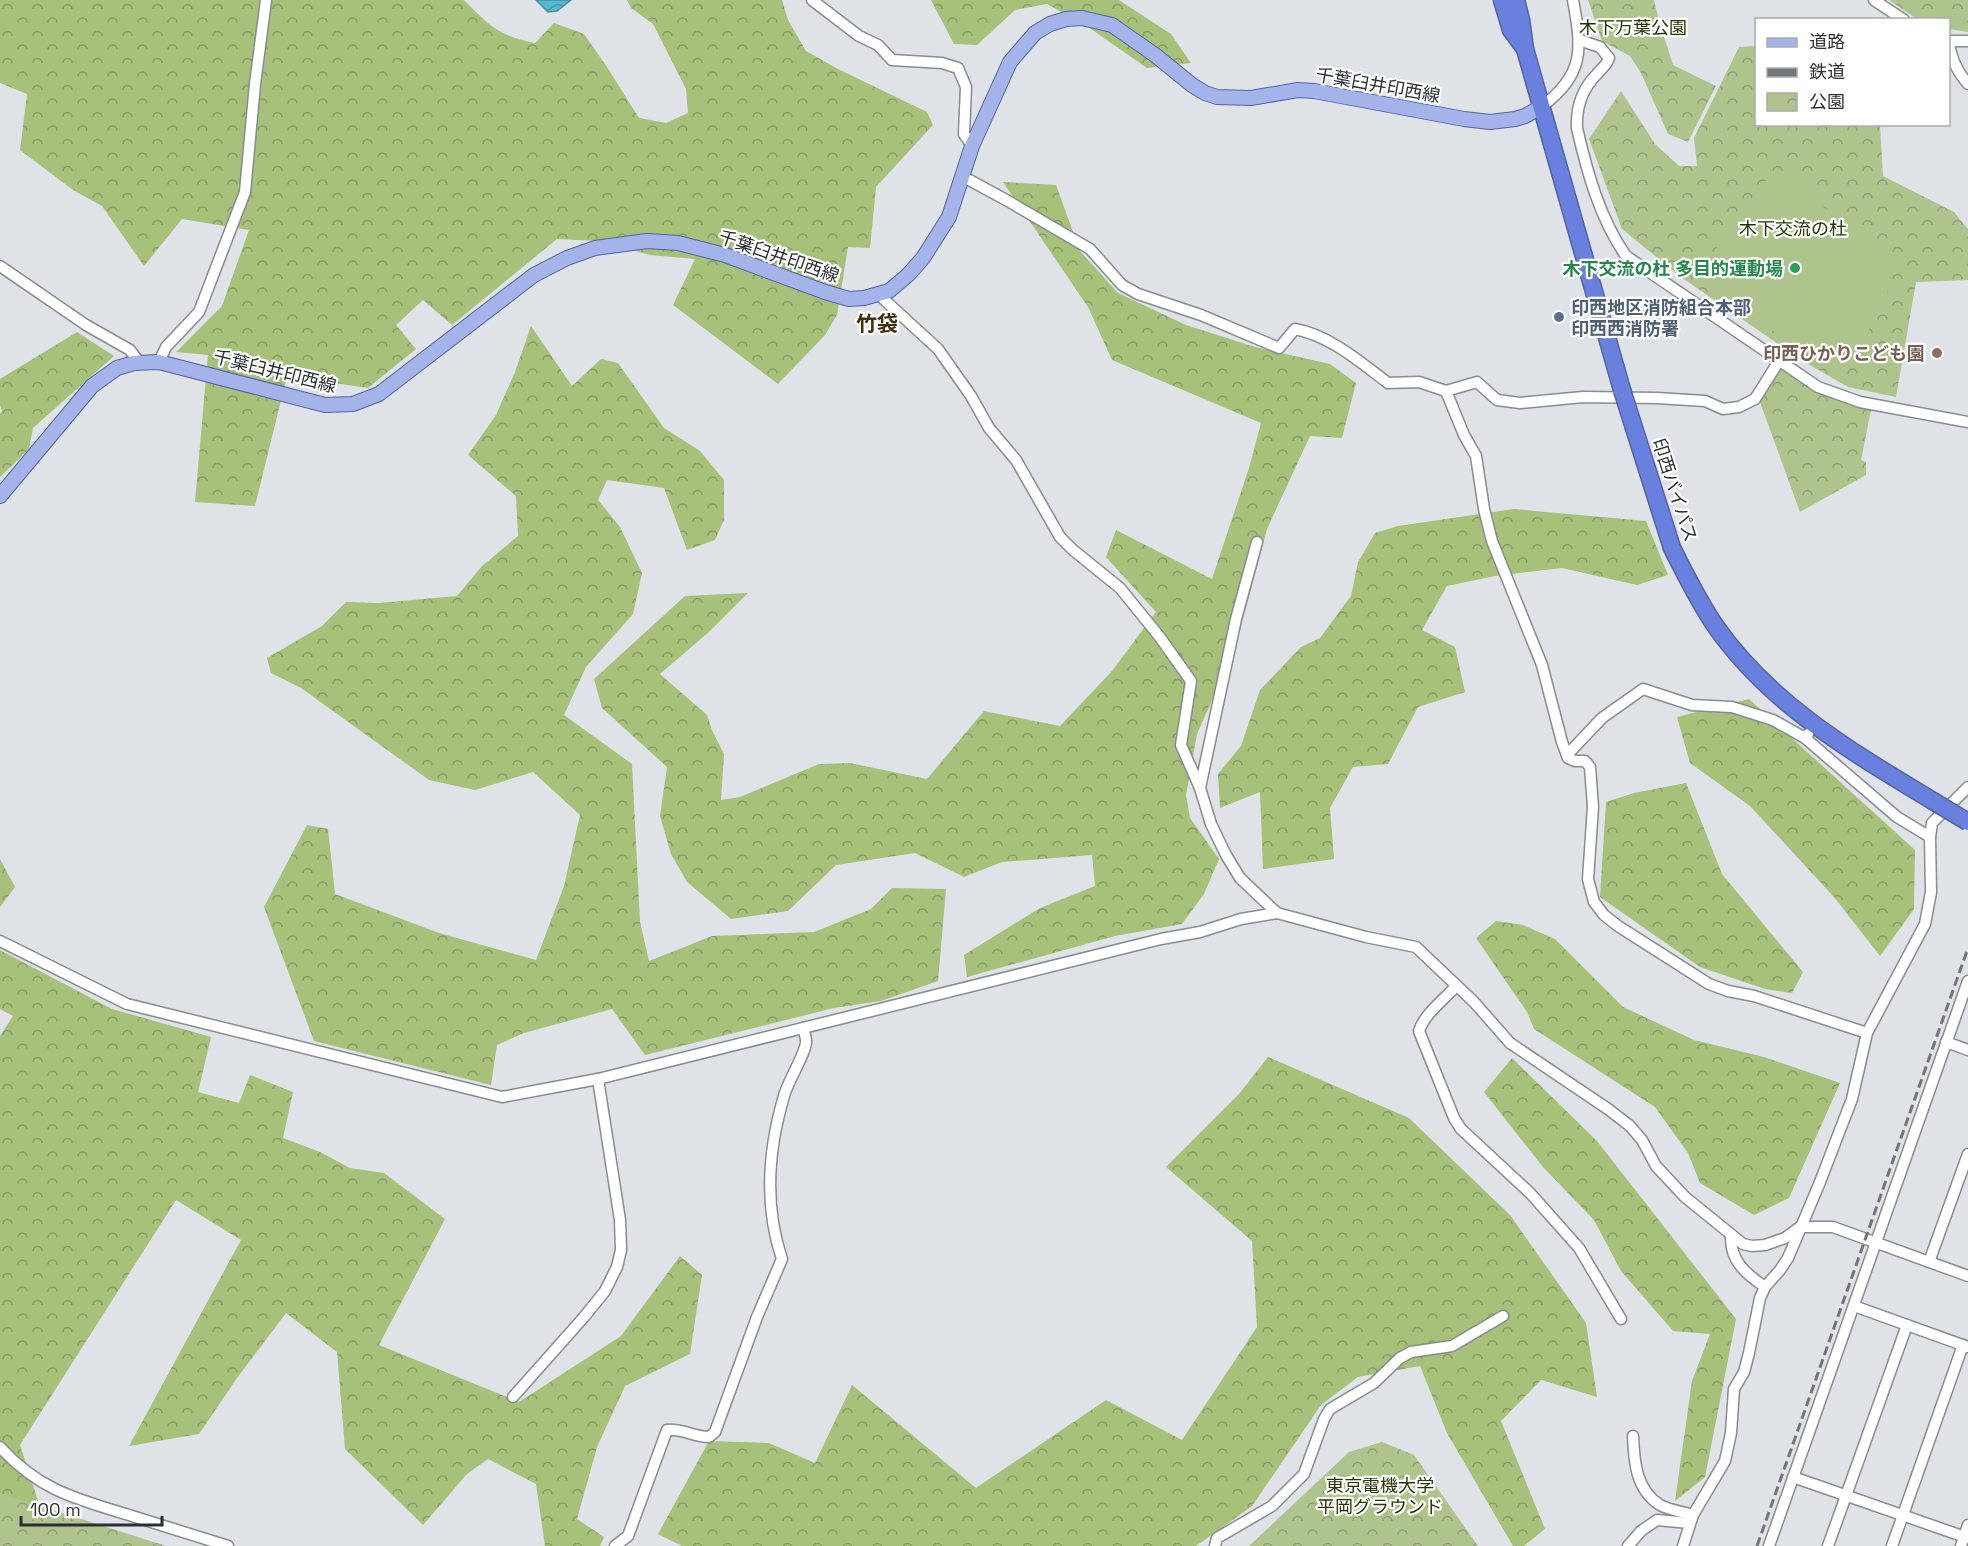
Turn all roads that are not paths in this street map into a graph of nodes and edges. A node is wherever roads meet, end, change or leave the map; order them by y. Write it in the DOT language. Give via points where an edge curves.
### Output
graph roads {
  1 [pos="266,0"];
  2 [pos="1502,0"];
  3 [pos="1516,0"];
  4 [pos="1573,0"];
  5 [pos="1874,0"];
  6 [pos="818,2"];
  7 [pos="1901,18"];
  8 [pos="1579,40"];
  9 [pos="1950,41"];
  10 [pos="1968,41"];
  11 [pos="1525,49"];
  12 [pos="1950,54"];
  13 [pos="1968,84"];
  14 [pos="1541,107"];
  15 [pos="972,146"];
  16 [pos="962,176"];
  17 [pos="0,266"];
  18 [pos="878,294"];
  19 [pos="1779,361"];
  20 [pos="139,362"];
  21 [pos="159,362"];
  22 [pos="1446,391"];
  23 [pos="1968,422"];
  24 [pos="0,496"];
  25 [pos="1257,542"];
  26 [pos="1809,732"];
  27 [pos="1567,755"];
  28 [pos="1968,787"];
  29 [pos="1200,788"];
  30 [pos="1968,822"];
  31 [pos="1930,837"];
  32 [pos="1277,913"];
  33 [pos="0,941"];
  34 [pos="1968,981"];
  35 [pos="1456,987"];
  36 [pos="802,1028"];
  37 [pos="1867,1033"];
  38 [pos="1946,1042"];
  39 [pos="1968,1050"];
  40 [pos="598,1079"];
  41 [pos="1968,1154"];
  42 [pos="1800,1227"];
  43 [pos="1731,1236"];
  44 [pos="1875,1242"];
  45 [pos="1929,1262"];
  46 [pos="1968,1276"];
  47 [pos="1765,1287"];
  48 [pos="1854,1306"];
  49 [pos="1503,1317"];
  50 [pos="1621,1319"];
  51 [pos="1906,1324"];
  52 [pos="1965,1346"];
  53 [pos="513,1397"];
  54 [pos="1633,1436"];
  55 [pos="0,1447"];
  56 [pos="1793,1477"];
  57 [pos="1846,1496"];
  58 [pos="1903,1515"];
  59 [pos="1691,1519"];
  60 [pos="1968,1525"];
  61 [pos="1964,1540"];
  62 [pos="228,1546"];
  63 [pos="615,1546"];
  64 [pos="1215,1546"];
  65 [pos="1628,1546"];
  66 [pos="1683,1546"];
  67 [pos="1769,1546"];
  68 [pos="1828,1546"];
  69 [pos="1892,1546"];
  1 -- 21 [label="street" via="245,192 199,312 166,347"];
  2 -- 11 [label="highway, 印西バイパス" via="1512,30"];
  3 -- 11 [label="highway, 印西バイパス"];
  4 -- 8 [label="street"];
  5 -- 7 [label="street"];
  6 -- 15 [label="street" via="859,36 878,45 892,60 942,63 958,68 966,87 964,134"];
  8 -- 14 [label="street" via="1568,82"];
  8 -- 19 [label="street" via="1600,47 1609,58 1583,93 1576,114 1580,141 1613,236 1626,256 1642,269"];
  9 -- 10 [label="street"];
  11 -- 14 [label="highway, 印西バイパス"];
  12 -- 13 [label="street"];
  14 -- 15 [label="main road, 千葉臼井印西線" via="1515,119 1490,122 1314,91 1251,98 1217,97 1192,85 1112,25 1082,18 1066,19 1035,33 1010,62"];
  14 -- 26 [label="highway, 印西バイパス, bridge" via="1672,549 1697,597 1731,646"];
  15 -- 16 [label="main road, 千葉臼井印西線"];
  16 -- 18 [label="main road, 千葉臼井印西線" via="949,217 923,258 899,285"];
  16 -- 22 [label="street" via="1090,249 1122,285 1138,294 1279,348 1295,329 1311,332 1354,356 1388,383 1419,382"];
  17 -- 20 [label="street" via="130,350"];
  18 -- 21 [label="main road, 千葉臼井印西線" via="849,299 725,255 678,243 647,241 595,248 534,275 379,394 353,404 325,405"];
  18 -- 29 [label="street" via="938,349 988,428 1016,460 1060,537 1120,588 1191,681 1181,745"];
  19 -- 22 [label="street" via="1755,399 1723,409 1705,401 1657,398 1583,397 1520,403 1497,400 1478,382"];
  19 -- 23 [label="street" via="1818,387 1847,399"];
  20 -- 21 [label="main road, 千葉臼井印西線"];
  20 -- 24 [label="main road, 千葉臼井印西線" via="117,368 92,386"];
  22 -- 27 [label="street" via="1476,456 1492,541 1542,665"];
  25 -- 29 [label="street" via="1236,619"];
  26 -- 27 [label="street" via="1731,707 1692,705 1643,689 1602,718"];
  26 -- 30 [label="highway, 印西バイパス, bridge" via="1846,748"];
  26 -- 31 [label="street" via="1897,817"];
  27 -- 37 [label="street" via="1575,761 1585,761 1590,767 1593,807 1588,879 1594,902 1604,915 1709,984"];
  28 -- 31 [label="street" via="1932,823"];
  29 -- 32 [label="street" via="1211,824 1236,872"];
  31 -- 37 [label="street" via="1931,892 1925,924"];
  32 -- 35 [label="street" via="1416,947"];
  32 -- 36 [label="street"];
  33 -- 40 [label="street" via="127,1005 502,1097"];
  34 -- 38 [label="street"];
  35 -- 43 [label="street" via="1510,1043 1630,1125 1656,1166"];
  35 -- 50 [label="street" via="1423,1019 1419,1031 1454,1118 1580,1248"];
  36 -- 40 [label="street"];
  36 -- 63 [label="street" via="807,1043 785,1092 772,1143 770,1209 782,1259 715,1432 702,1437 667,1430 628,1536"];
  37 -- 42 [label="street" via="1852,1099"];
  38 -- 39 [label="street"];
  38 -- 44 [label="street"];
  40 -- 53 [label="street" via="620,1220 617,1268 605,1291"];
  41 -- 45 [label="street"];
  42 -- 43 [label="street" via="1785,1238 1764,1245 1743,1244"];
  42 -- 44 [label="street" via="1833,1227"];
  42 -- 47 [label="street" via="1788,1258"];
  43 -- 47 [label="street" via="1730,1248 1737,1263"];
  44 -- 45 [label="street"];
  44 -- 48 [label="street"];
  45 -- 46 [label="street"];
  47 -- 59 [label="street" via="1744,1372 1734,1389 1725,1461"];
  48 -- 51 [label="street"];
  48 -- 56 [label="street"];
  49 -- 64 [label="street" via="1452,1346 1411,1352 1374,1383 1330,1409 1304,1474 1272,1506 1217,1538"];
  51 -- 52 [label="street"];
  51 -- 57 [label="street"];
  52 -- 58 [label="street"];
  54 -- 59 [label="street" via="1634,1467 1646,1493"];
  55 -- 62 [label="street" via="17,1466 69,1497"];
  56 -- 57 [label="street"];
  56 -- 67 [label="street"];
  57 -- 58 [label="street"];
  57 -- 68 [label="street"];
  58 -- 61 [label="street"];
  58 -- 69 [label="street"];
  59 -- 65 [label="street" via="1657,1520"];
  59 -- 66 [label="street"];
  60 -- 61 [label="street"];
}
